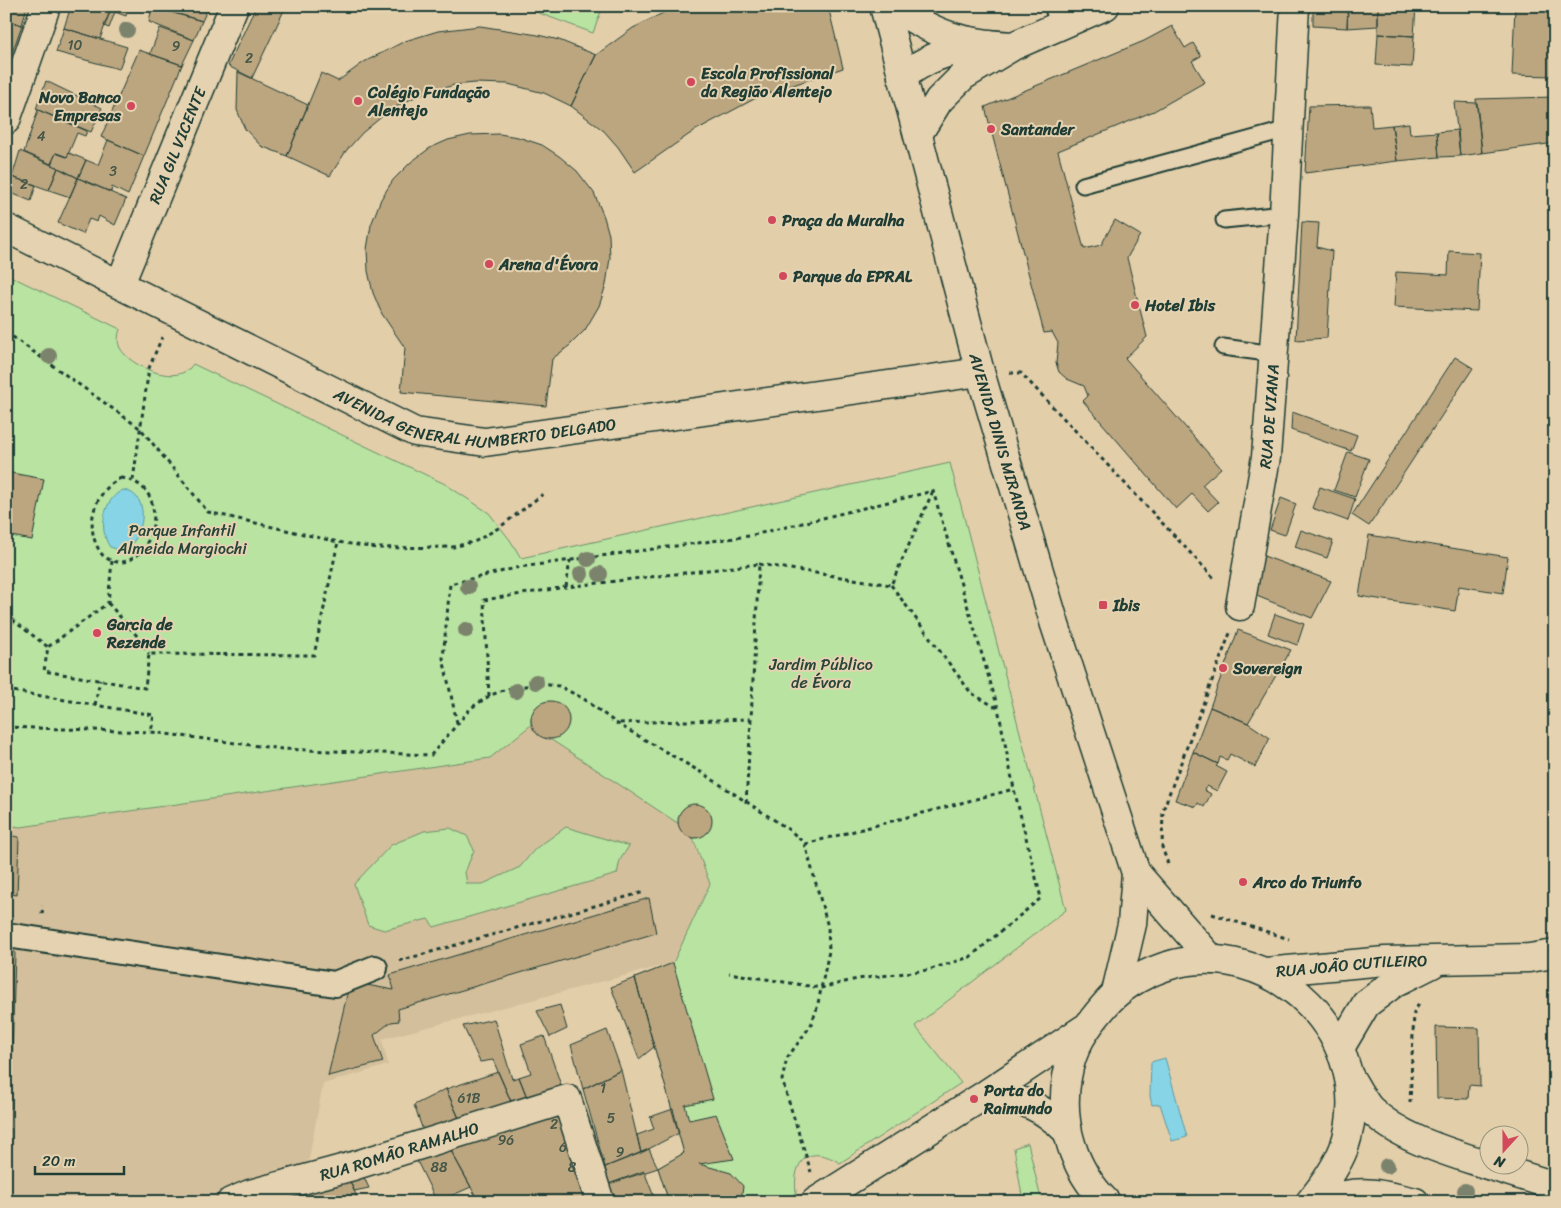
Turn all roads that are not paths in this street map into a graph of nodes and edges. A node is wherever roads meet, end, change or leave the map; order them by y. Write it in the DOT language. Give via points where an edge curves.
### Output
graph roads {
  1 [pos="46,6"];
  2 [pos="234,6"];
  3 [pos="884,6"];
  4 [pos="892,6"];
  5 [pos="1105,6"];
  6 [pos="1295,6"];
  7 [pos="1060,16"];
  8 [pos="1013,46"];
  9 [pos="902,77"];
  10 [pos="6,120"];
  11 [pos="1288,129"];
  12 [pos="918,134"];
  13 [pos="1082,185"];
  14 [pos="1284,214"];
  15 [pos="1224,220"];
  16 [pos="6,228"];
  17 [pos="120,284"];
  18 [pos="1222,347"];
  19 [pos="1274,354"];
  20 [pos="980,372"];
  21 [pos="1240,606"];
  22 [pos="1136,873"];
  23 [pos="13,936"];
  24 [pos="1555,954"];
  25 [pos="1212,960"];
  26 [pos="1437,961"];
  27 [pos="375,968"];
  28 [pos="1266,972"];
  29 [pos="1116,992"];
  30 [pos="1084,1029"];
  31 [pos="1340,1048"];
  32 [pos="1348,1075"];
  33 [pos="988,1093"];
  34 [pos="1066,1130"];
  35 [pos="1478,1161"];
  36 [pos="1524,1176"];
  37 [pos="1555,1186"];
  38 [pos="1099,1198"];
  39 [pos="818,1200"];
  40 [pos="231,1202"];
  41 [pos="600,1202"];
  42 [pos="1310,1202"];
  43 [pos="1321,1202"];
  44 [pos="1415,1202"];
  1 -- 10 [label="street"];
  2 -- 17 [label="street, RUA GIL VICENTE"];
  3 -- 9 [label="street, AVENIDA DINIS MIRANDA"];
  4 -- 8 [label="street" via="946,36 977,44"];
  5 -- 7 [label="street"];
  6 -- 11 [label="street, RUA DE VIANA"];
  7 -- 8 [label="street"];
  8 -- 9 [label="street" via="939,54 920,62"];
  8 -- 12 [label="street" via="963,76 939,100"];
  9 -- 12 [label="street, AVENIDA DINIS MIRANDA"];
  11 -- 13 [label="lane"];
  11 -- 14 [label="street, RUA DE VIANA"];
  12 -- 20 [label="street, AVENIDA DINIS MIRANDA"];
  14 -- 15 [label="lane"];
  14 -- 19 [label="street, RUA DE VIANA"];
  16 -- 17 [label="street, AVENIDA GENERAL HUMBERTO DELGADO"];
  17 -- 20 [label="street, AVENIDA GENERAL HUMBERTO DELGADO" via="415,432 485,442"];
  18 -- 19 [label="lane"];
  19 -- 21 [label="street, RUA DE VIANA" via="1266,457"];
  20 -- 22 [label="street, AVENIDA DINIS MIRANDA" via="1055,624"];
  22 -- 25 [label="street, AVENIDA DINIS MIRANDA"];
  22 -- 29 [label="street, AVENIDA DINIS MIRANDA" via="1132,924"];
  23 -- 27 [label="street" via="335,984"];
  24 -- 26 [label="street, RUA JOÃO CUTILEIRO"];
  25 -- 28 [label="street" via="1247,965"];
  25 -- 29 [label="street" via="1162,968 1145,974"];
  26 -- 28 [label="street, RUA JOÃO CUTILEIRO"];
  26 -- 31 [label="street, RUA JOÃO CUTILEIRO" via="1394,983 1366,1004"];
  28 -- 31 [label="street" via="1298,992 1323,1017"];
  29 -- 30 [label="street"];
  30 -- 33 [label="street"];
  30 -- 34 [label="street" via="1070,1061 1064,1095"];
  31 -- 32 [label="street"];
  32 -- 35 [label="street" via="1368,1107 1390,1126"];
  32 -- 42 [label="street" via="1351,1111 1344,1147 1328,1180"];
  33 -- 34 [label="street" via="1026,1101 1048,1112"];
  33 -- 39 [label="street"];
  34 -- 38 [label="street" via="1075,1158"];
  36 -- 37 [label="street"];
  40 -- 41 [label="street, RUA ROMÃO RAMALHO" via="567,1099"];
  43 -- 44 [label="street" via="1341,1194 1378,1192"];
}
